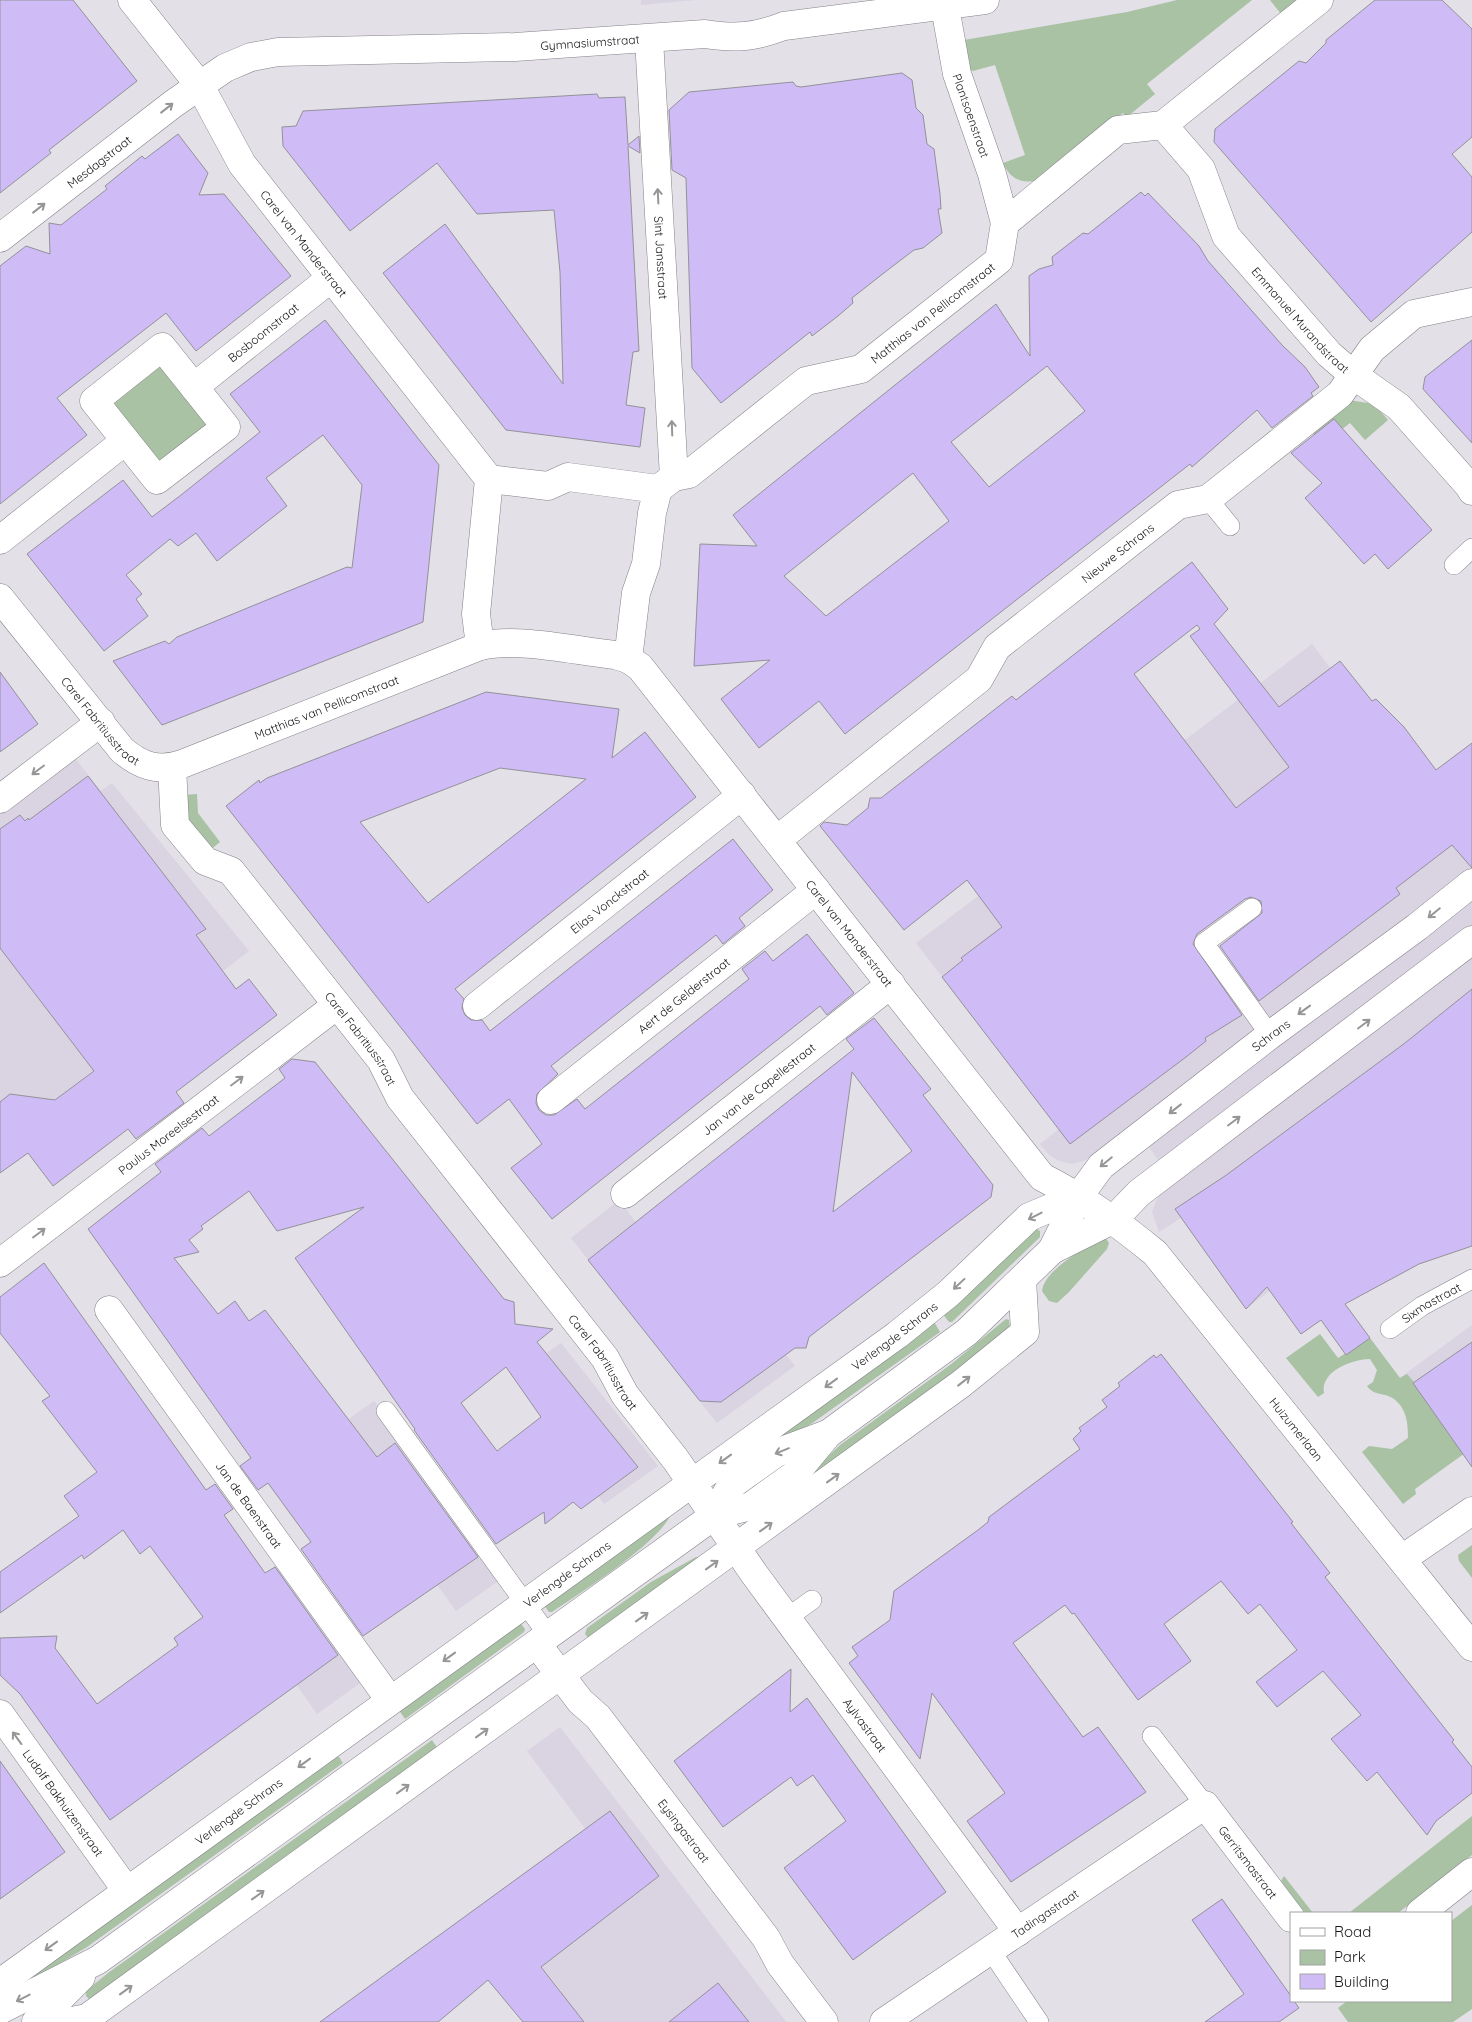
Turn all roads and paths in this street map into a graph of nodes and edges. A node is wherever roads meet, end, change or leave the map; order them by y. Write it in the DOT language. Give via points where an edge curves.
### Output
graph roads {
  1 [pos="132,0"];
  2 [pos="985,0"];
  3 [pos="1319,0"];
  4 [pos="945,7"];
  5 [pos="649,39"];
  6 [pos="200,86"];
  7 [pos="1163,125"];
  8 [pos="1005,223"];
  9 [pos="0,238"];
  10 [pos="331,278"];
  11 [pos="1472,302"];
  12 [pos="1352,374"];
  13 [pos="194,387"];
  14 [pos="124,441"];
  15 [pos="489,479"];
  16 [pos="666,483"];
  17 [pos="1472,492"];
  18 [pos="1208,499"];
  19 [pos="1230,526"];
  20 [pos="0,540"];
  21 [pos="1472,548"];
  22 [pos="1454,564"];
  23 [pos="0,598"];
  24 [pos="480,646"];
  25 [pos="628,659"];
  26 [pos="101,722"];
  27 [pos="172,768"];
  28 [pos="742,795"];
  29 [pos="0,799"];
  30 [pos="777,840"];
  31 [pos="1472,883"];
  32 [pos="816,890"];
  33 [pos="1252,908"];
  34 [pos="1472,940"];
  35 [pos="891,984"];
  36 [pos="337,1005"];
  37 [pos="477,1006"];
  38 [pos="1270,1035"];
  39 [pos="551,1100"];
  40 [pos="625,1194"];
  41 [pos="1079,1196"];
  42 [pos="1114,1219"];
  43 [pos="1052,1250"];
  44 [pos="0,1263"];
  45 [pos="1022,1279"];
  46 [pos="1472,1279"];
  47 [pos="110,1310"];
  48 [pos="1390,1330"];
  49 [pos="386,1411"];
  50 [pos="692,1483"];
  51 [pos="1472,1510"];
  52 [pos="714,1515"];
  53 [pos="738,1547"];
  54 [pos="1402,1559"];
  55 [pos="812,1600"];
  56 [pos="524,1603"];
  57 [pos="787,1618"];
  58 [pos="543,1639"];
  59 [pos="1472,1647"];
  60 [pos="561,1676"];
  61 [pos="390,1700"];
  62 [pos="0,1714"];
  63 [pos="1152,1736"];
  64 [pos="1205,1805"];
  65 [pos="1472,1872"];
  66 [pos="127,1891"];
  67 [pos="1421,1912"];
  68 [pos="1290,1917"];
  69 [pos="1018,1932"];
  70 [pos="991,1951"];
  71 [pos="98,1960"];
  72 [pos="0,1982"];
  73 [pos="0,2010"];
  74 [pos="36,2022"];
  75 [pos="67,2022"];
  76 [pos="824,2022"];
  77 [pos="884,2022"];
  78 [pos="1039,2022"];
  1 -- 6 [label="street, Carel van Manderstraat"];
  2 -- 4 [label="street, Gymnasiumstraat"];
  3 -- 7 [label="street"];
  4 -- 5 [label="street, Gymnasiumstraat" via="784,26 762,34 729,38 706,34"];
  4 -- 8 [label="street, Plantsoenstraat" via="958,74"];
  5 -- 6 [label="street, Gymnasiumstraat" via="515,47 278,52 250,57 225,68"];
  16 -- 5 [label="street, Sint Jansstraat, one-way"];
  9 -- 6 [label="street, Mesdagstraat, one-way"];
  6 -- 10 [label="street, Carel van Manderstraat" via="242,164"];
  7 -- 8 [label="street" via="1118,130"];
  7 -- 12 [label="street, Emmanuel Murandstraat" via="1201,169 1226,236 1329,354"];
  8 -- 16 [label="street, Matthias van Pellicomstraat" via="999,260 861,369 806,381 689,474"];
  10 -- 13 [label="street, Bosboomstraat"];
  10 -- 15 [label="street, Carel van Manderstraat"];
  11 -- 12 [label="street, Nieuwe Schrans" via="1414,314 1372,349"];
  12 -- 17 [label="street, Emmanuel Murandstraat" via="1399,407"];
  12 -- 18 [label="street, Nieuwe Schrans" via="1340,394"];
  13 -- 14 [label="street" via="162,347 94,401"];
  13 -- 14 [label="street" via="226,427 157,480"];
  14 -- 20 [label="street"];
  15 -- 16 [label="street" via="548,486 568,477"];
  15 -- 24 [label="street" via="476,614"];
  16 -- 25 [label="street" via="652,513 646,564 636,593"];
  18 -- 19 [label="lane"];
  18 -- 30 [label="street, Nieuwe Schrans" via="1178,505 997,647 980,679"];
  21 -- 22 [label="lane"];
  23 -- 26 [label="street, Carel Fabritiusstraat"];
  24 -- 25 [label="street" via="495,642 517,643"];
  24 -- 27 [label="street, Matthias van Pellicomstraat"];
  25 -- 28 [label="street, Carel van Manderstraat" via="651,679"];
  26 -- 27 [label="street, Carel Fabritiusstraat" via="132,758 150,767"];
  26 -- 29 [label="street, one-way"];
  27 -- 36 [label="street, Carel Fabritiusstraat" via="175,825 205,861 230,871"];
  28 -- 30 [label="street, Carel van Manderstraat"];
  28 -- 37 [label="street, Elias Vonckstraat"];
  30 -- 32 [label="street, Carel van Manderstraat"];
  31 -- 38 [label="street, Schrans, one-way" via="1418,927"];
  32 -- 35 [label="street, Carel van Manderstraat"];
  32 -- 39 [label="street, Aert de Gelderstraat"];
  33 -- 38 [label="lane" via="1204,943"];
  42 -- 34 [label="street, one-way" via="1139,1193"];
  35 -- 40 [label="street, Jan van de Capellestraat"];
  35 -- 41 [label="street, Carel van Manderstraat" via="1042,1177"];
  44 -- 36 [label="street, Paulus Moreelsestraat, one-way"];
  36 -- 50 [label="street, Carel Fabritiusstraat" via="382,1060 400,1098 605,1358 625,1395"];
  38 -- 41 [label="street, Schrans, one-way" via="1101,1166"];
  41 -- 42 [label="street, Carel van Manderstraat"];
  41 -- 43 [label="street"];
  41 -- 50 [label="street, Verlengde Schrans, one-way" via="1029,1217 948,1294 897,1335"];
  42 -- 43 [label="street"];
  42 -- 54 [label="street, Huizumerlaan" via="1155,1253"];
  43 -- 45 [label="street"];
  45 -- 52 [label="street" via="986,1316 944,1350 828,1434 776,1453 731,1485"];
  53 -- 45 [label="street, one-way" via="961,1384 1025,1332"];
  46 -- 48 [label="lane, Sixmastraat" via="1422,1306"];
  47 -- 61 [label="street, Jan de Baenstraat"];
  49 -- 56 [label="lane"];
  50 -- 52 [label="street, Carel Fabritiusstraat"];
  50 -- 56 [label="street, Verlengde Schrans"];
  51 -- 54 [label="street"];
  52 -- 53 [label="street, Aylvastraat"];
  52 -- 58 [label="street"];
  53 -- 57 [label="street, Aylvastraat"];
  60 -- 53 [label="street, one-way"];
  54 -- 59 [label="street, Huizumerlaan"];
  55 -- 57 [label="lane"];
  56 -- 58 [label="lane"];
  56 -- 61 [label="street, Verlengde Schrans, one-way"];
  57 -- 69 [label="street, Aylvastraat"];
  58 -- 60 [label="street, Eysingastraat"];
  58 -- 71 [label="street"];
  75 -- 60 [label="street, one-way" via="87,2018"];
  60 -- 76 [label="street, Eysingastraat" via="580,1701 598,1717 766,1938 780,1964"];
  61 -- 66 [label="street, Verlengde Schrans, one-way"];
  66 -- 62 [label="street, Ludolf Bakhuizenstraat, one-way"];
  63 -- 64 [label="lane"];
  64 -- 68 [label="street, Gerritsmastraat"];
  64 -- 69 [label="street, Tadingastraat"];
  65 -- 67 [label="street"];
  66 -- 72 [label="street, Verlengde Schrans, one-way"];
  69 -- 70 [label="street, Tadingastraat"];
  70 -- 77 [label="street, Tadingastraat"];
  70 -- 78 [label="lane"];
  71 -- 73 [label="street, one-way"];
  71 -- 74 [label="street"];
}
